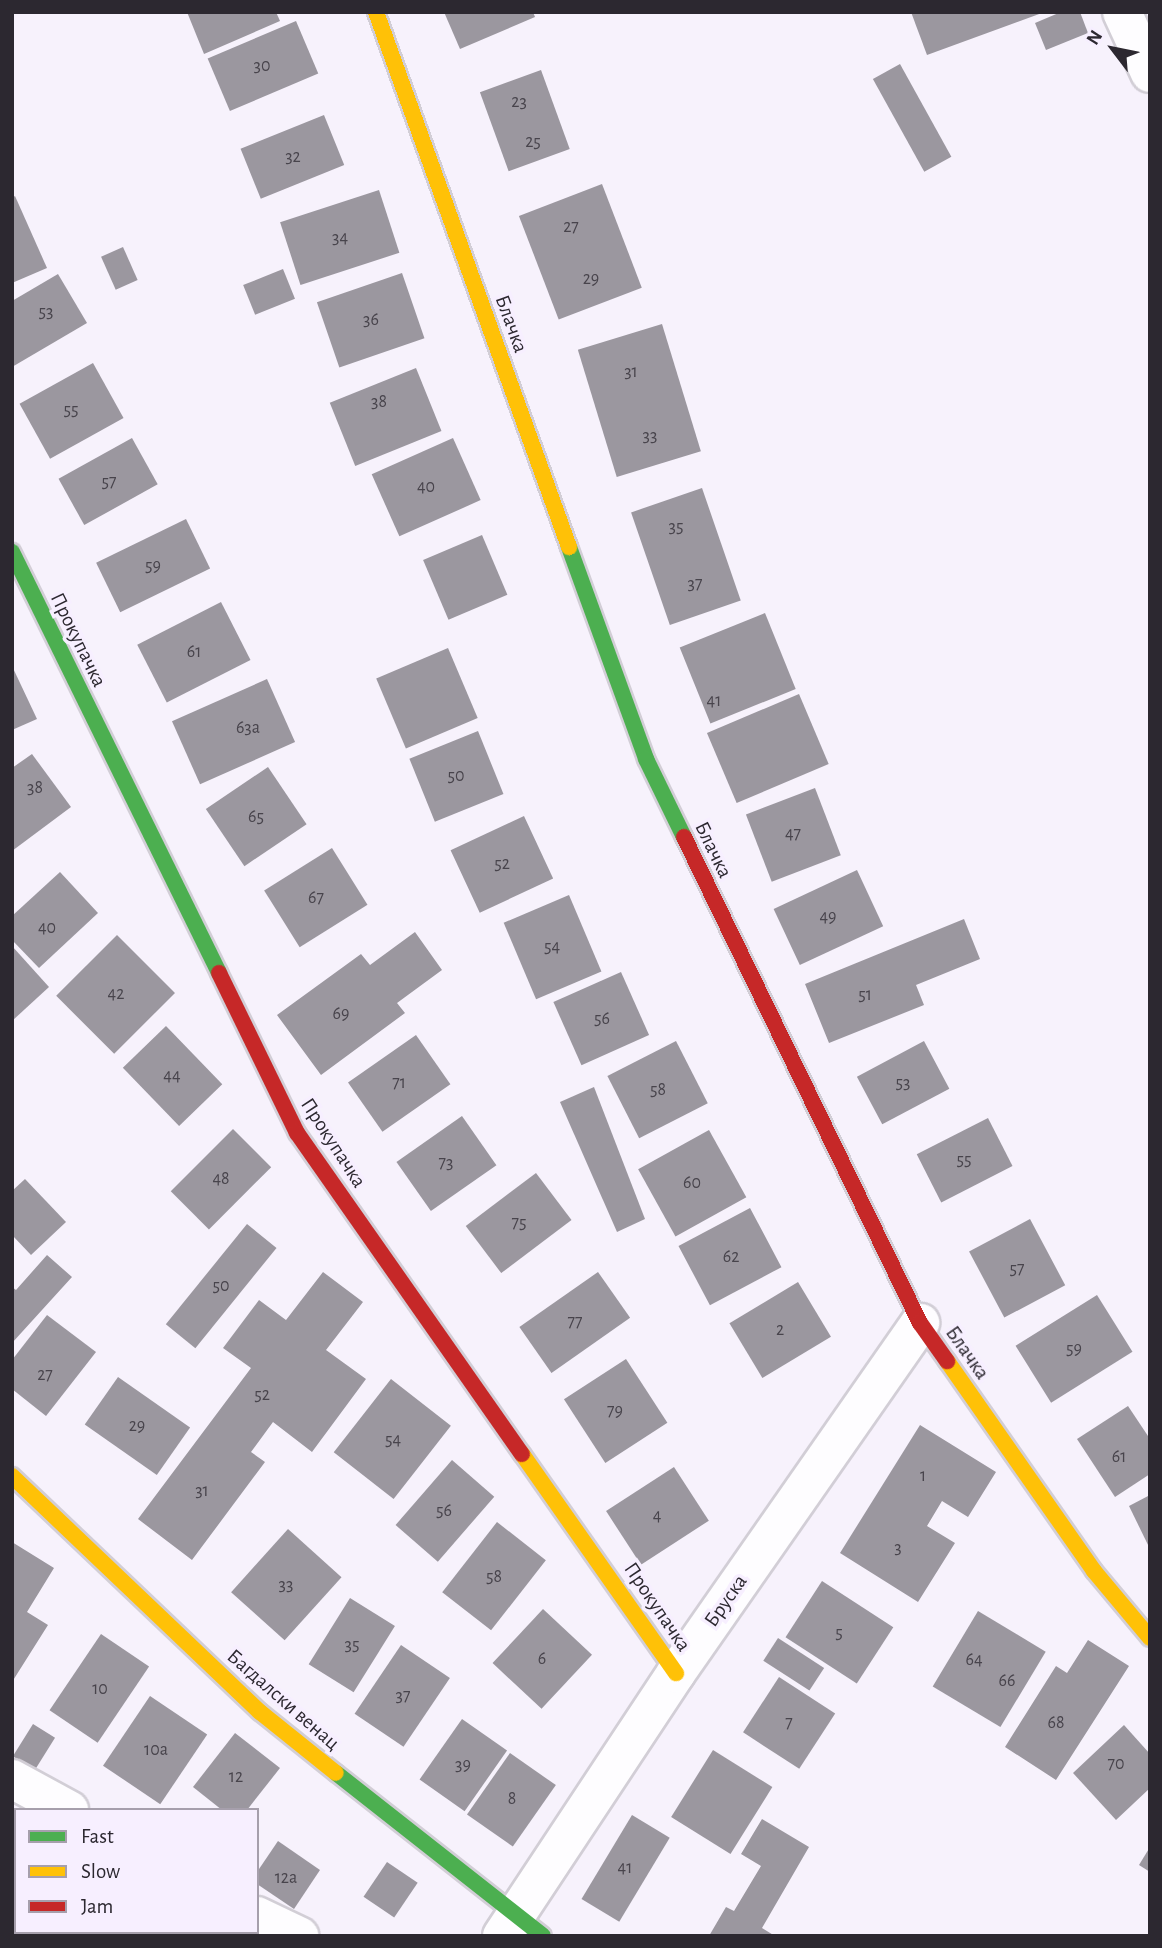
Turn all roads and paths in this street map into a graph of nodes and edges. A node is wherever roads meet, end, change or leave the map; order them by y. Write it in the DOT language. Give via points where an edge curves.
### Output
graph roads {
  1 [pos="376,12"];
  2 [pos="1122,12"];
  3 [pos="1150,73"];
  4 [pos="12,552"];
  5 [pos="920,1324"];
  6 [pos="14,1482"];
  7 [pos="1150,1638"];
  8 [pos="676,1673"];
  9 [pos="12,1779"];
  10 [pos="65,1808"];
  11 [pos="520,1930"];
  1 -- 5 [label="street, Блачка" via="646,759"];
  2 -- 3 [label="street"];
  4 -- 8 [label="street, Прокупачка" via="297,1133"];
  5 -- 7 [label="street, Блачка" via="1094,1571"];
  5 -- 8 [label="street, Бруска"];
  6 -- 11 [label="street, Багдалски венац" via="260,1712"];
  8 -- 11 [label="street, Бруска"];
  9 -- 10 [label="street"];
}
